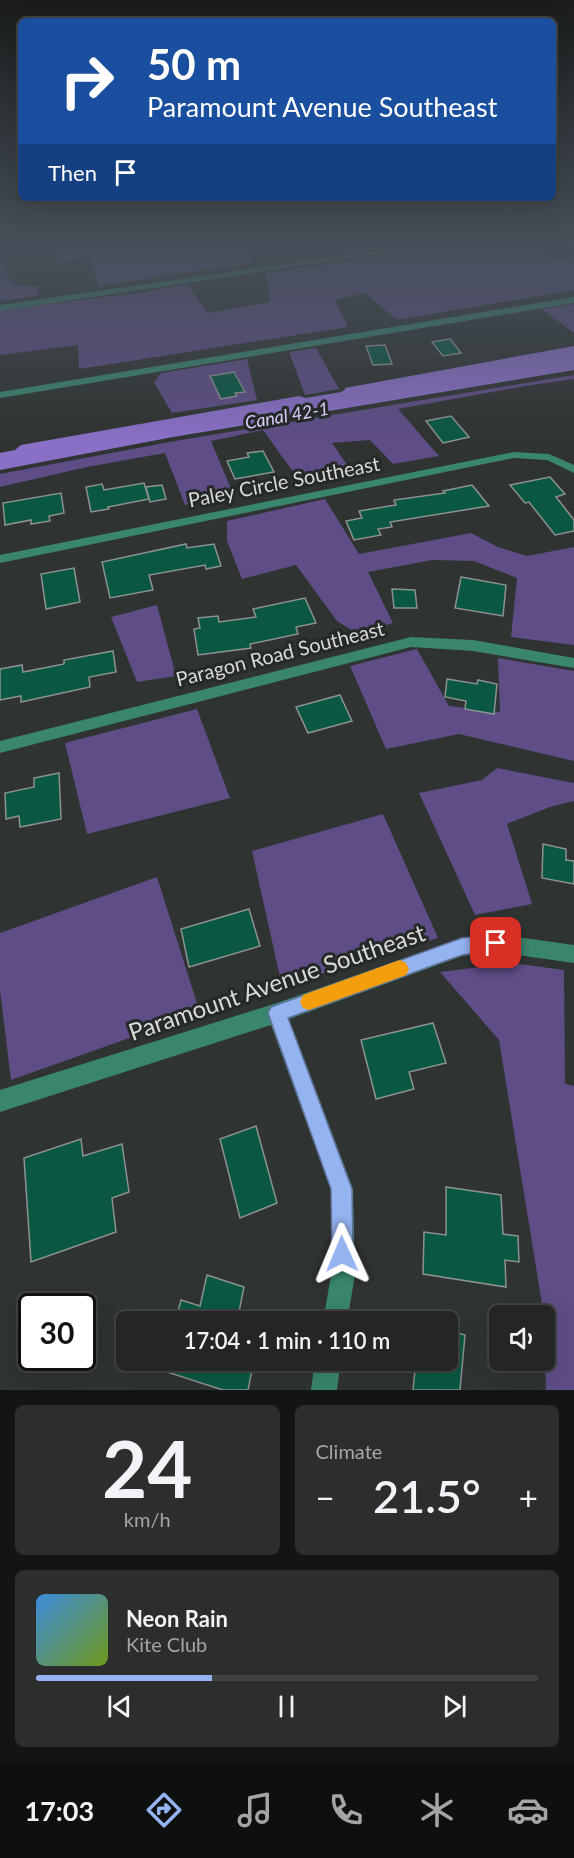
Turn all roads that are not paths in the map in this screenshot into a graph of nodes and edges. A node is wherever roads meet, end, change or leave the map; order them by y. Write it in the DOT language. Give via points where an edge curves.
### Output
graph roads {
  1 [pos="508,311"];
  2 [pos="0,395"];
  3 [pos="574,470"];
  4 [pos="0,559"];
  5 [pos="574,663"];
  6 [pos="0,747"];
  7 [pos="574,954"];
  8 [pos="277,1013"];
  9 [pos="0,1101"];
  10 [pos="337,1311"];
  11 [pos="327,1371"];
  12 [pos="324,1390"];
  1 -- 2 [label="street"];
  3 -- 4 [label="street, Paley Circle Southeast" via="549,458 514,455"];
  5 -- 6 [label="street, Paragon Road Southeast" via="470,645 411,642"];
  7 -- 8 [label="street, Paramount Avenue Southeast" via="496,943 462,947"];
  8 -- 9 [label="street, Paramount Avenue Southeast"];
  8 -- 10 [label="street" via="342,1189 342,1275"];
  11 -- 12 [label="street"];
}
